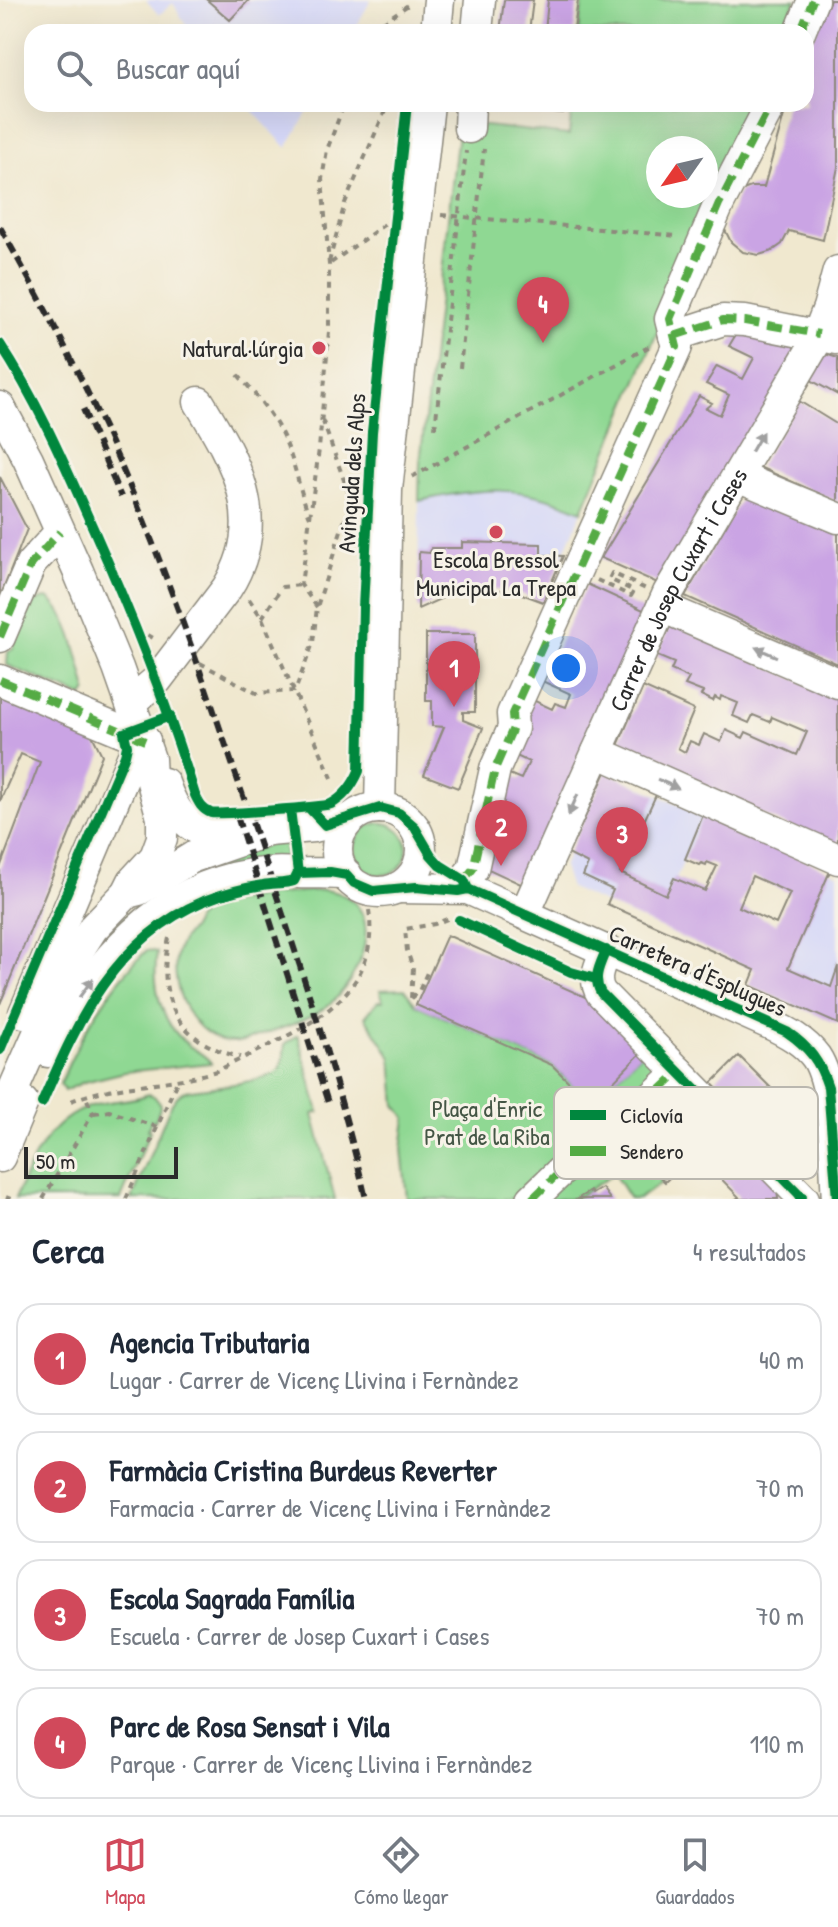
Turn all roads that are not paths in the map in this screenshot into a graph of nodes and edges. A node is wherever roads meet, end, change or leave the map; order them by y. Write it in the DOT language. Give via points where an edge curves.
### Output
graph roads {
  1 [pos="480,0"];
  2 [pos="813,0"];
  3 [pos="478,24"];
  4 [pos="803,24"];
  5 [pos="429,112"];
  6 [pos="767,112"];
  7 [pos="838,271"];
  8 [pos="674,336"];
  9 [pos="828,337"];
  10 [pos="199,402"];
  11 [pos="0,407"];
  12 [pos="737,476"];
  13 [pos="838,518"];
  14 [pos="60,532"];
  15 [pos="664,602"];
  16 [pos="0,637"];
  17 [pos="0,680"];
  18 [pos="838,683"];
  19 [pos="131,702"];
  20 [pos="148,750"];
  21 [pos="597,752"];
  22 [pos="380,808"];
  23 [pos="350,819"];
  24 [pos="268,831"];
  25 [pos="419,836"];
  26 [pos="838,859"];
  27 [pos="347,875"];
  28 [pos="466,885"];
  29 [pos="397,888"];
  30 [pos="127,893"];
  31 [pos="525,913"];
  32 [pos="606,950"];
  33 [pos="679,1072"];
  34 [pos="663,1087"];
  35 [pos="694,1087"];
  36 [pos="5,1107"];
  37 [pos="554,1178"];
  38 [pos="784,1179"];
  39 [pos="4,1187"];
  40 [pos="833,1197"];
  41 [pos="532,1199"];
  42 [pos="804,1199"];
  1 -- 3 [label="street"];
  2 -- 4 [label="street"];
  5 -- 22 [label="street, Avinguda dels Alps" via="433,201 387,490"];
  6 -- 8 [label="street" via="719,204 670,319"];
  7 -- 9 [label="street, Carrer de Josep Cuxart i Cases"];
  8 -- 9 [label="street" via="723,320"];
  8 -- 28 [label="street" via="677,347 512,714 513,728 495,769"];
  12 -- 9 [label="street, Carrer de Josep Cuxart i Cases, one-way"];
  10 -- 19 [label="street" via="241,480 246,502 243,548 231,582 157,680"];
  11 -- 14 [label="street"];
  12 -- 13 [label="street"];
  12 -- 15 [label="street, Carrer de Josep Cuxart i Cases"];
  14 -- 16 [label="street" via="31,564"];
  14 -- 19 [label="street"];
  18 -- 15 [label="street, one-way"];
  15 -- 21 [label="street, Carrer de Josep Cuxart i Cases"];
  17 -- 20 [label="street"];
  19 -- 20 [label="street"];
  20 -- 24 [label="street" via="170,800 194,828 217,833"];
  20 -- 30 [label="street" via="162,838 155,857"];
  20 -- 36 [label="street" via="132,758 1,1067"];
  21 -- 26 [label="street, one-way"];
  21 -- 31 [label="street, Carrer de Josep Cuxart i Cases, one-way"];
  22 -- 23 [label="street"];
  22 -- 25 [label="street" via="399,813"];
  23 -- 24 [label="street"];
  23 -- 27 [label="street" via="337,843"];
  24 -- 30 [label="street" via="193,857"];
  25 -- 28 [label="street, Carretera d'Esplugues" via="440,865"];
  25 -- 29 [label="street" via="416,869"];
  27 -- 29 [label="street" via="373,891"];
  39 -- 27 [label="street, one-way" via="37,1073 71,1010 110,956 142,925 225,879 283,870"];
  28 -- 29 [label="street, Carretera d'Esplugues"];
  28 -- 31 [label="street, Carretera d'Esplugues"];
  30 -- 36 [label="street" via="93,928 66,970"];
  31 -- 32 [label="street, Carretera d'Esplugues"];
  32 -- 33 [label="street" via="596,975 598,989"];
  32 -- 40 [label="street, Carretera d'Esplugues" via="803,1043 828,1087"];
  33 -- 34 [label="street"];
  33 -- 35 [label="street"];
  37 -- 41 [label="street"];
  38 -- 42 [label="street"];
}
